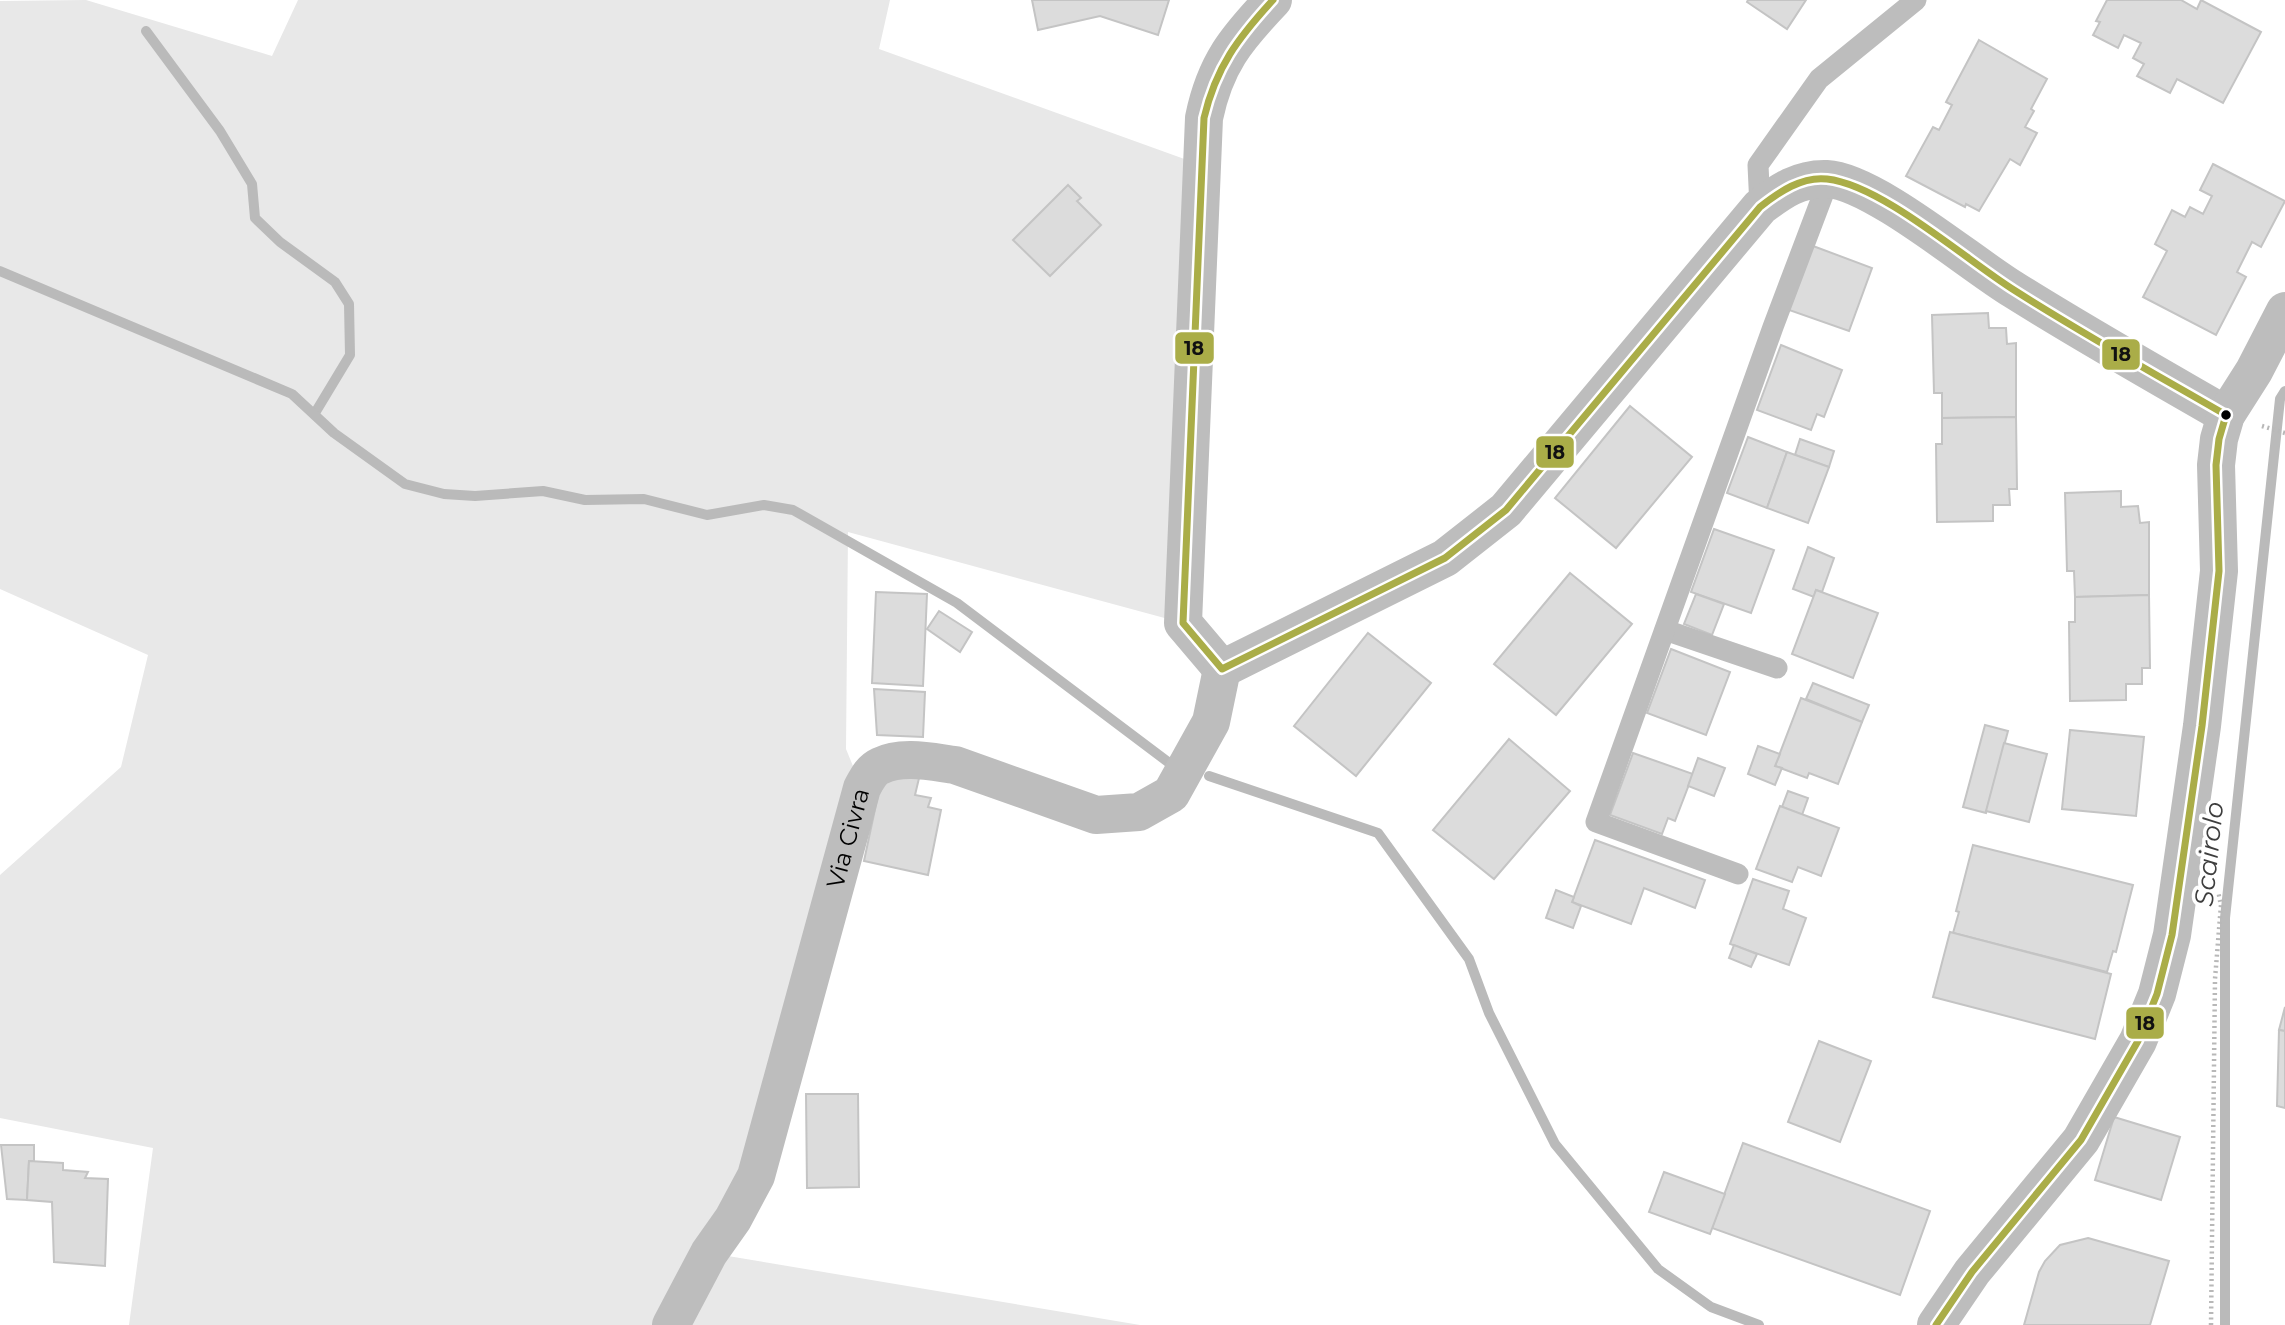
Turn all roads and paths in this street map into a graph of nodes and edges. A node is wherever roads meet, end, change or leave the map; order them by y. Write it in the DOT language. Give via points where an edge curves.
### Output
graph roads {
  1 [pos="1273,0"];
  2 [pos="1916,0"];
  3 [pos="1829,179"];
  4 [pos="1760,207"];
  5 [pos="2285,312"];
  6 [pos="2226,415"];
  7 [pos="1665,630"];
  8 [pos="1777,667"];
  9 [pos="1222,669"];
  10 [pos="1738,874"];
  11 [pos="2218,892"];
  12 [pos="671,1325"];
  13 [pos="1936,1325"];
  14 [pos="2211,1325"];
  1 -- 9 [label="street" via="1240,34 1217,72 1204,118 1183,623"];
  2 -- 4 [label="lane" via="1819,79 1758,165"];
  3 -- 4 [label="street" via="1802,181"];
  3 -- 6 [label="street" via="1863,190 2013,289"];
  3 -- 7 [label="lane"];
  4 -- 9 [label="street" via="1506,510 1445,558"];
  5 -- 6 [label="street"];
  6 -- 13 [label="street" via="2216,465 2219,572 2203,713 2172,934 2157,994 2138,1041 2081,1140 1972,1272"];
  7 -- 8 [label="lane"];
  7 -- 10 [label="lane" via="1596,822"];
  9 -- 12 [label="street, Via Civra" via="1211,722 1171,793 1139,811 1096,814 955,765 905,761 881,765 869,774 756,1176"];
  11 -- 14 [label="path"];
}
